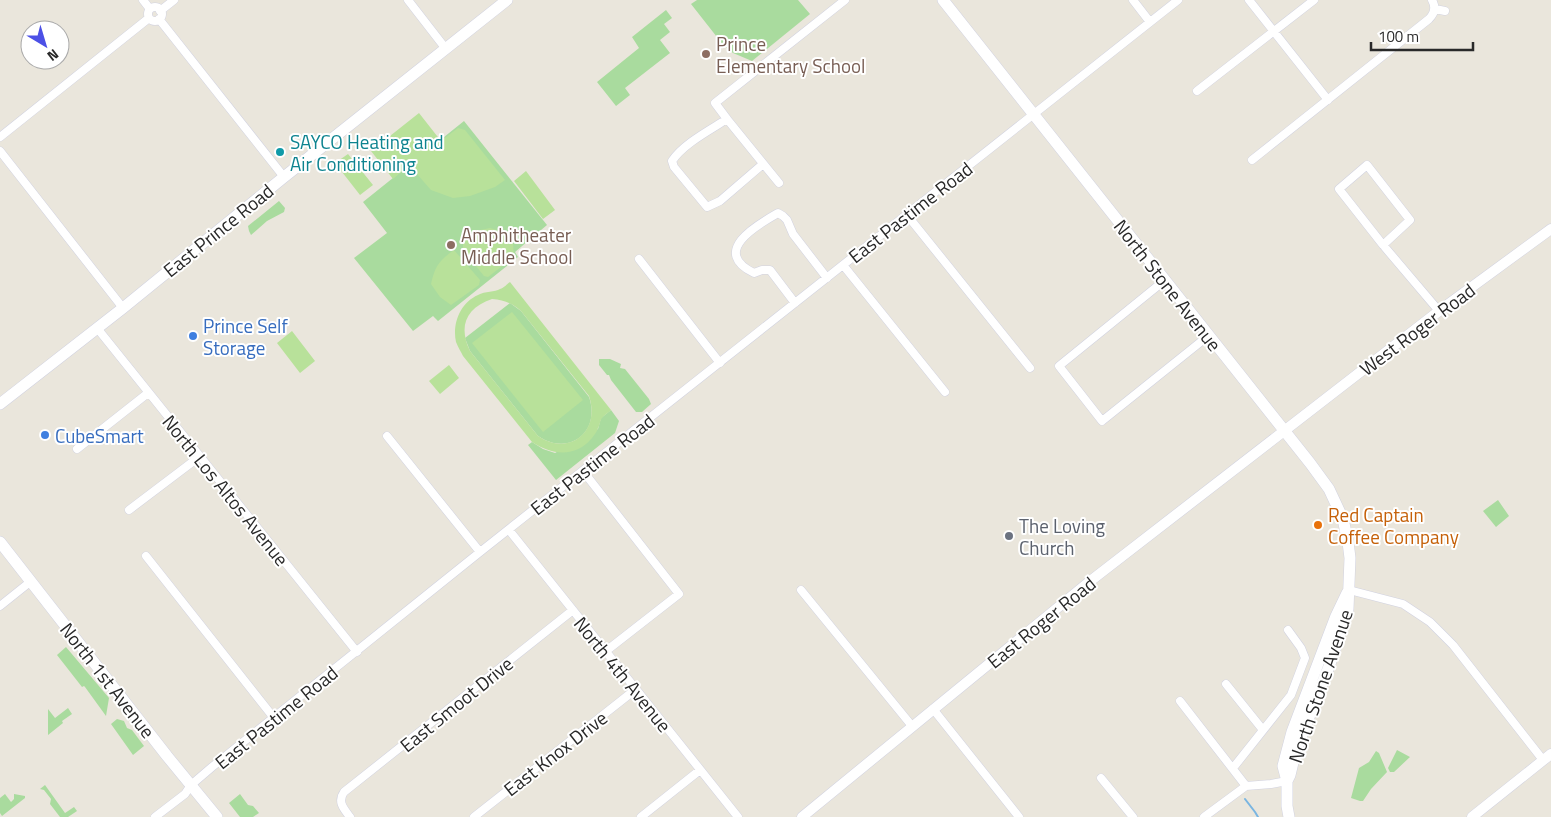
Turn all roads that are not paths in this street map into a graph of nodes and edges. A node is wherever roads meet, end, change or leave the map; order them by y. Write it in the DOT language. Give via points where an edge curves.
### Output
graph roads {
  1 [pos="143,0"];
  2 [pos="174,0"];
  3 [pos="408,0"];
  4 [pos="507,0"];
  5 [pos="845,0"];
  6 [pos="943,0"];
  7 [pos="1134,0"];
  8 [pos="1178,0"];
  9 [pos="1249,0"];
  10 [pos="1314,0"];
  11 [pos="1432,0"];
  12 [pos="1435,10"];
  13 [pos="160,11"];
  14 [pos="1445,11"];
  15 [pos="150,14"];
  16 [pos="159,19"];
  17 [pos="1150,22"];
  18 [pos="1273,31"];
  19 [pos="446,49"];
  20 [pos="1197,91"];
  21 [pos="1328,100"];
  22 [pos="1033,115"];
  23 [pos="727,119"];
  24 [pos="0,137"];
  25 [pos="0,151"];
  26 [pos="1252,160"];
  27 [pos="763,164"];
  28 [pos="284,177"];
  29 [pos="779,183"];
  30 [pos="907,215"];
  31 [pos="1551,229"];
  32 [pos="1383,245"];
  33 [pos="639,259"];
  34 [pos="843,265"];
  35 [pos="827,278"];
  36 [pos="1165,280"];
  37 [pos="795,303"];
  38 [pos="123,308"];
  39 [pos="1439,311"];
  40 [pos="97,328"];
  41 [pos="1208,336"];
  42 [pos="720,363"];
  43 [pos="1030,368"];
  44 [pos="148,392"];
  45 [pos="945,392"];
  46 [pos="0,404"];
  47 [pos="1285,431"];
  48 [pos="387,436"];
  49 [pos="77,450"];
  50 [pos="199,458"];
  51 [pos="583,471"];
  52 [pos="129,510"];
  53 [pos="509,530"];
  54 [pos="0,542"];
  55 [pos="480,552"];
  56 [pos="146,556"];
  57 [pos="30,582"];
  58 [pos="801,590"];
  59 [pos="1349,590"];
  60 [pos="0,606"];
  61 [pos="573,610"];
  62 [pos="1288,630"];
  63 [pos="606,651"];
  64 [pos="356,652"];
  65 [pos="1226,684"];
  66 [pos="636,689"];
  67 [pos="1180,702"];
  68 [pos="933,709"];
  69 [pos="274,718"];
  70 [pos="912,726"];
  71 [pos="1263,730"];
  72 [pos="1547,757"];
  73 [pos="1232,768"];
  74 [pos="700,770"];
  75 [pos="1101,778"];
  76 [pos="1287,781"];
  77 [pos="191,785"];
  78 [pos="1246,786"];
  79 [pos="155,817"];
  80 [pos="216,817"];
  81 [pos="350,817"];
  82 [pos="474,817"];
  83 [pos="641,817"];
  84 [pos="738,817"];
  85 [pos="802,817"];
  86 [pos="1019,817"];
  87 [pos="1132,817"];
  88 [pos="1204,817"];
  89 [pos="1289,817"];
  90 [pos="1472,817"];
  1 -- 15 [label="street"];
  2 -- 13 [label="street"];
  3 -- 19 [label="street"];
  4 -- 19 [label="main road, East Prince Road"];
  5 -- 23 [label="street" via="715,103"];
  6 -- 22 [label="main road, North Stone Avenue"];
  7 -- 17 [label="street"];
  8 -- 17 [label="street, East Pastime Road"];
  9 -- 18 [label="street"];
  10 -- 18 [label="street"];
  11 -- 12 [label="street"];
  12 -- 14 [label="street"];
  12 -- 21 [label="street" via="1429,19"];
  13 -- 15 [label="street" via="154,8"];
  13 -- 16 [label="street"];
  15 -- 16 [label="street" via="153,21"];
  15 -- 24 [label="street"];
  16 -- 28 [label="street"];
  17 -- 22 [label="street, East Pastime Road"];
  18 -- 20 [label="street"];
  18 -- 21 [label="street"];
  19 -- 28 [label="main road, East Prince Road"];
  21 -- 26 [label="street"];
  22 -- 30 [label="street, East Pastime Road"];
  22 -- 36 [label="main road, North Stone Avenue"];
  23 -- 27 [label="street"];
  23 -- 27 [label="street" via="675,157 674,167 707,207"];
  25 -- 38 [label="street"];
  27 -- 29 [label="street"];
  28 -- 38 [label="main road, East Prince Road"];
  30 -- 34 [label="street, East Pastime Road"];
  30 -- 43 [label="street"];
  31 -- 39 [label="street, West Roger Road"];
  32 -- 32 [label="street" via="1410,220 1367,165 1339,189"];
  32 -- 39 [label="street"];
  33 -- 42 [label="street"];
  34 -- 35 [label="street, East Pastime Road"];
  34 -- 45 [label="street"];
  35 -- 37 [label="street, East Pastime Road"];
  35 -- 37 [label="street" via="783,216 778,213 759,224 737,244 738,261 754,273 770,270"];
  36 -- 41 [label="main road, North Stone Avenue"];
  36 -- 41 [label="street" via="1059,366 1102,421"];
  37 -- 42 [label="street, East Pastime Road"];
  38 -- 40 [label="main road, East Prince Road"];
  39 -- 47 [label="street, West Roger Road"];
  40 -- 44 [label="street, North Los Altos Avenue"];
  40 -- 46 [label="main road, East Prince Road"];
  41 -- 47 [label="main road, North Stone Avenue"];
  42 -- 51 [label="street, East Pastime Road"];
  44 -- 49 [label="street"];
  44 -- 50 [label="street, North Los Altos Avenue"];
  47 -- 59 [label="main road, North Stone Avenue" via="1329,489 1343,518 1350,558"];
  47 -- 68 [label="street, East Roger Road"];
  48 -- 55 [label="street"];
  50 -- 52 [label="street"];
  50 -- 64 [label="street, North Los Altos Avenue"];
  51 -- 53 [label="street, East Pastime Road"];
  51 -- 63 [label="street" via="679,594"];
  53 -- 55 [label="street, East Pastime Road"];
  53 -- 61 [label="street, North 4th Avenue"];
  54 -- 57 [label="main road, North 1st Avenue"];
  55 -- 64 [label="street, East Pastime Road"];
  56 -- 69 [label="street"];
  57 -- 60 [label="street"];
  57 -- 77 [label="main road, North 1st Avenue"];
  58 -- 70 [label="street"];
  59 -- 72 [label="street" via="1402,604 1430,622"];
  59 -- 76 [label="main road, North Stone Avenue" via="1292,732 1283,766"];
  61 -- 63 [label="street, North 4th Avenue"];
  61 -- 81 [label="street, East Smoot Drive" via="348,789 339,799"];
  62 -- 71 [label="street" via="1305,658 1291,695"];
  63 -- 66 [label="street, North 4th Avenue"];
  64 -- 69 [label="street, East Pastime Road"];
  65 -- 71 [label="street"];
  66 -- 74 [label="street, North 4th Avenue"];
  66 -- 82 [label="street, East Knox Drive"];
  67 -- 73 [label="street"];
  68 -- 70 [label="street, East Roger Road"];
  68 -- 86 [label="street"];
  69 -- 77 [label="street, East Pastime Road"];
  70 -- 85 [label="street, East Roger Road"];
  71 -- 73 [label="street"];
  72 -- 90 [label="street"];
  73 -- 78 [label="street"];
  74 -- 83 [label="street"];
  74 -- 84 [label="street, North 4th Avenue"];
  75 -- 87 [label="street"];
  76 -- 78 [label="street"];
  76 -- 89 [label="main road, North Stone Avenue"];
  77 -- 79 [label="street, East Pastime Road" via="185,794"];
  77 -- 80 [label="main road, North 1st Avenue"];
  78 -- 88 [label="street"];
}
